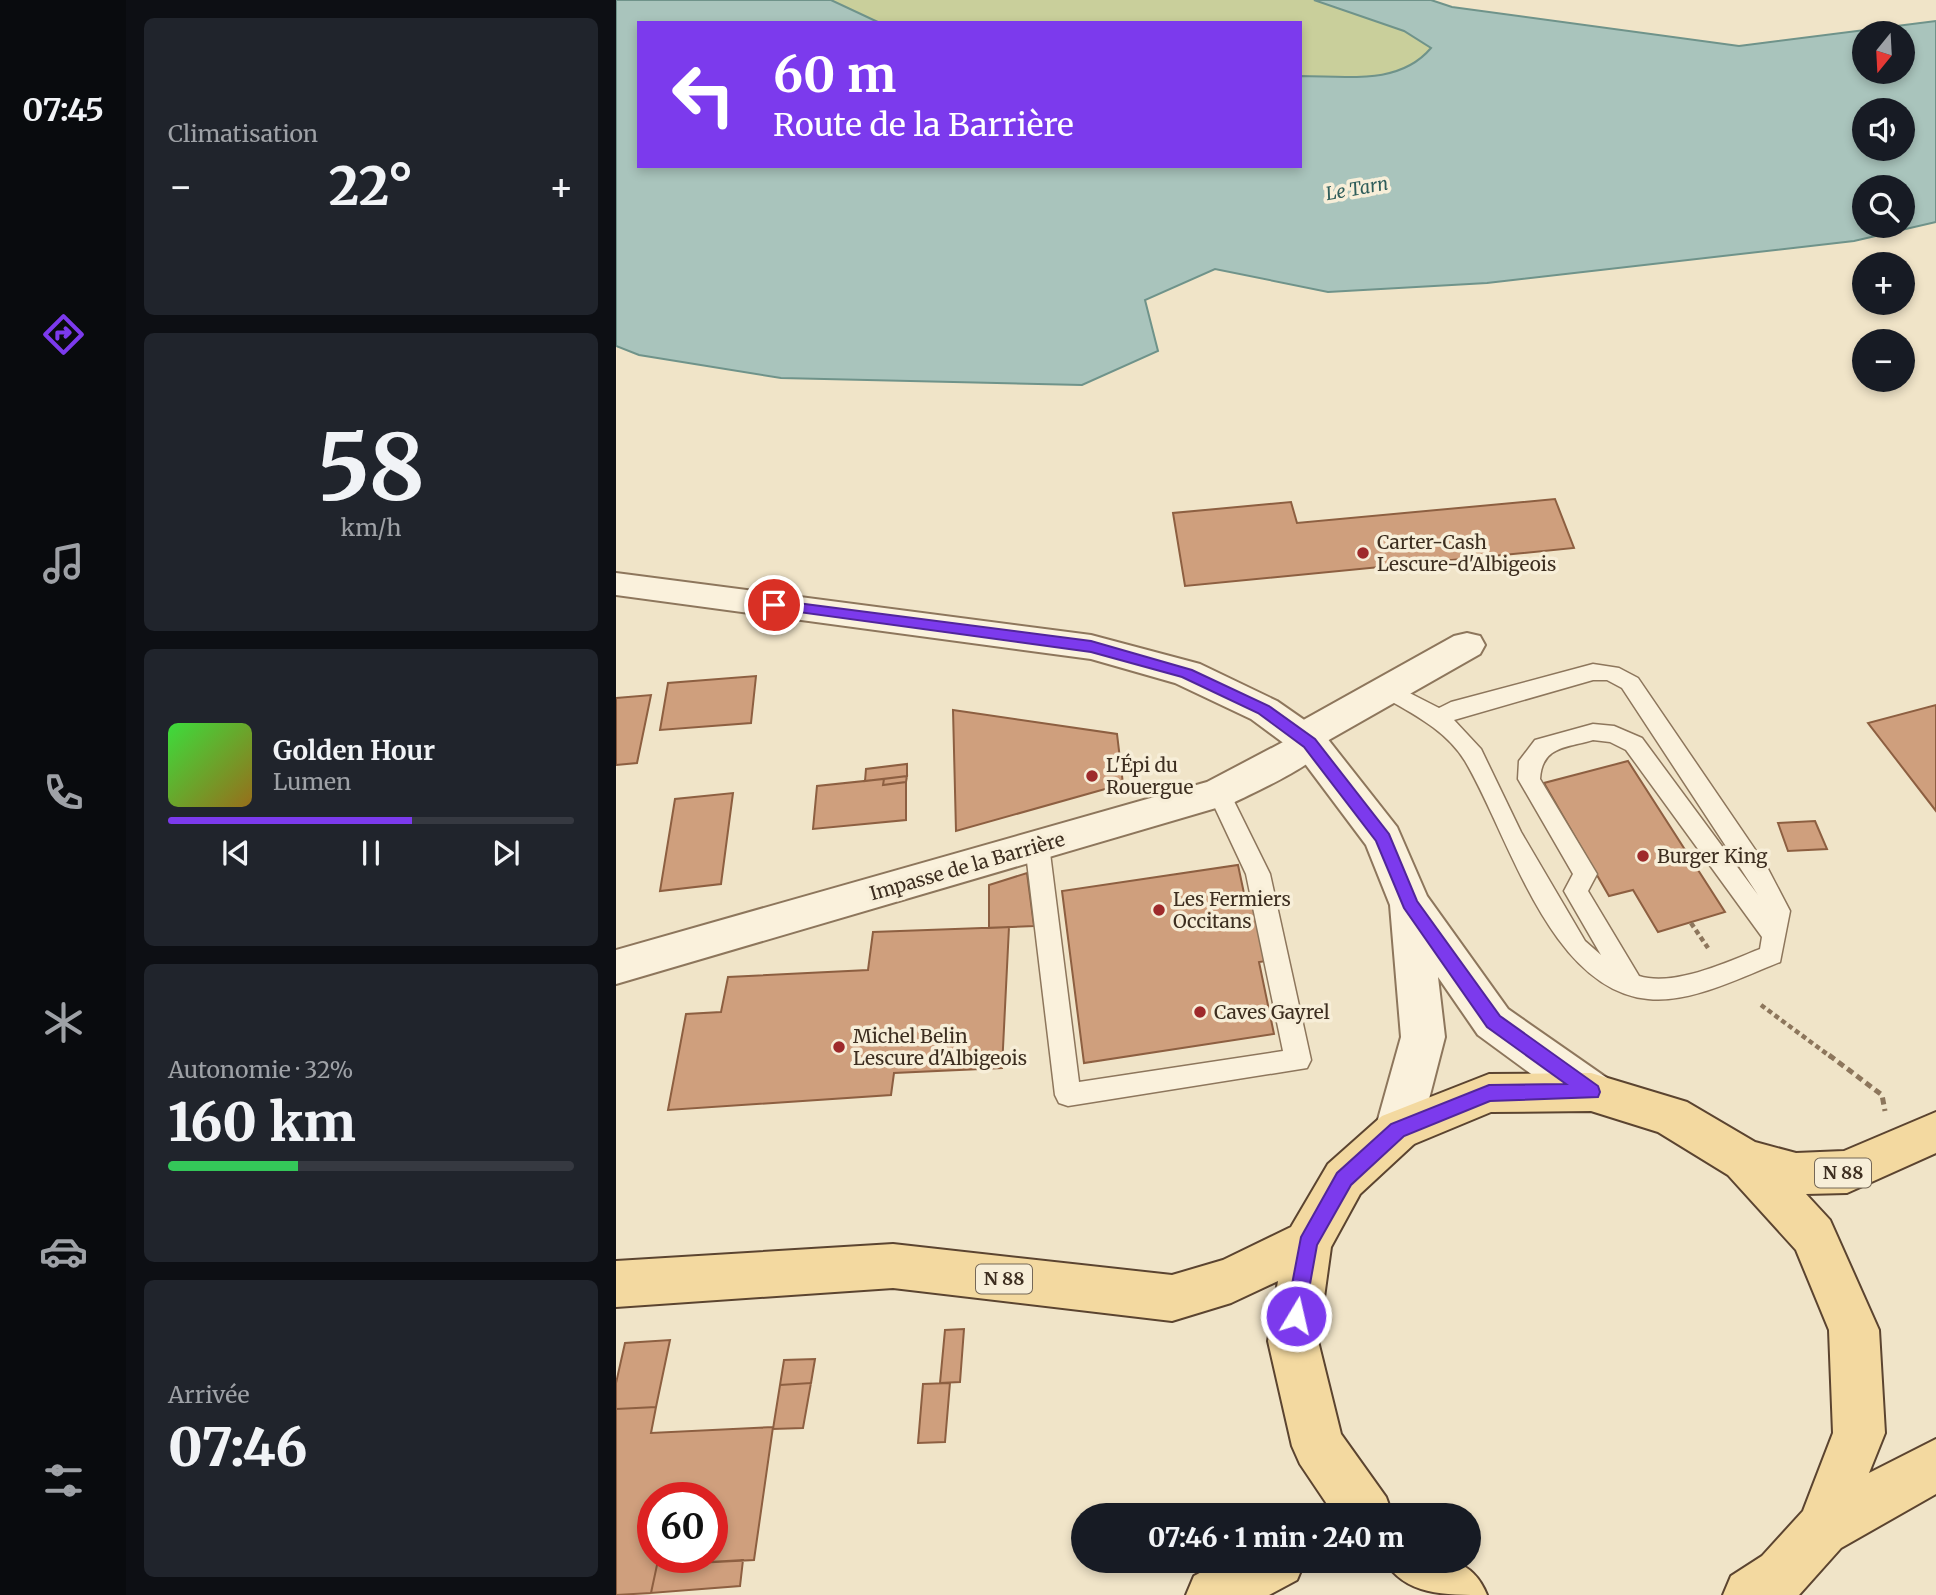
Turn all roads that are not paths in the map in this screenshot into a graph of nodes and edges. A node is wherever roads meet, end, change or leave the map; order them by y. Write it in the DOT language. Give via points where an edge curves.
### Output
graph roads {
  1 [pos="616,584"];
  2 [pos="1467,645"];
  3 [pos="1390,691"];
  4 [pos="1440,719"];
  5 [pos="1306,741"];
  6 [pos="1219,793"];
  7 [pos="1037,845"];
  8 [pos="1410,904"];
  9 [pos="1775,937"];
  10 [pos="616,967"];
  11 [pos="1632,984"];
  12 [pos="1591,1092"];
  13 [pos="1398,1130"];
  14 [pos="1936,1132"];
  15 [pos="1744,1160"];
  16 [pos="1308,1243"];
  17 [pos="616,1284"];
  18 [pos="1936,1465"];
  19 [pos="1358,1503"];
  20 [pos="1822,1529"];
  21 [pos="1255,1573"];
  22 [pos="1429,1573"];
  23 [pos="1213,1595"];
  24 [pos="1460,1595"];
  25 [pos="1750,1595"];
  1 -- 5 [label="street" via="1091,646 1186,673 1264,710"];
  2 -- 3 [label="street, Impasse de la Barrière"];
  3 -- 4 [label="lane"];
  3 -- 5 [label="street, Impasse de la Barrière"];
  4 -- 9 [label="lane" via="1451,710 1593,672 1611,673 1630,683 1759,874 1778,911"];
  4 -- 11 [label="lane" via="1473,755 1511,835 1576,948 1608,976"];
  5 -- 6 [label="street, Impasse de la Barrière" via="1285,759"];
  5 -- 8 [label="street" via="1383,838"];
  6 -- 7 [label="street, Impasse de la Barrière"];
  6 -- 7 [label="lane" via="1258,874 1298,1060 1069,1095"];
  7 -- 10 [label="street, Impasse de la Barrière"];
  8 -- 12 [label="street" via="1493,1021"];
  8 -- 13 [label="street" via="1423,1037"];
  9 -- 11 [label="lane" via="1771,956 1703,982 1648,989"];
  9 -- 11 [label="lane" via="1634,744 1614,734 1593,732 1543,746 1531,761 1529,779 1585,874 1576,891"];
  12 -- 13 [label="main road" via="1489,1093"];
  12 -- 15 [label="main road" via="1671,1115"];
  13 -- 16 [label="main road" via="1344,1179"];
  14 -- 15 [label="main road, N 88" via="1847,1172 1796,1174"];
  15 -- 20 [label="main road" via="1813,1235 1854,1330 1859,1433"];
  16 -- 17 [label="main road, N 88" via="1231,1280 1172,1298 893,1266"];
  16 -- 19 [label="main road" via="1293,1341 1318,1446"];
  18 -- 20 [label="main road"];
  20 -- 25 [label="main road" via="1781,1575"];
  21 -- 23 [label="main road"];
  22 -- 24 [label="main road"];
}
